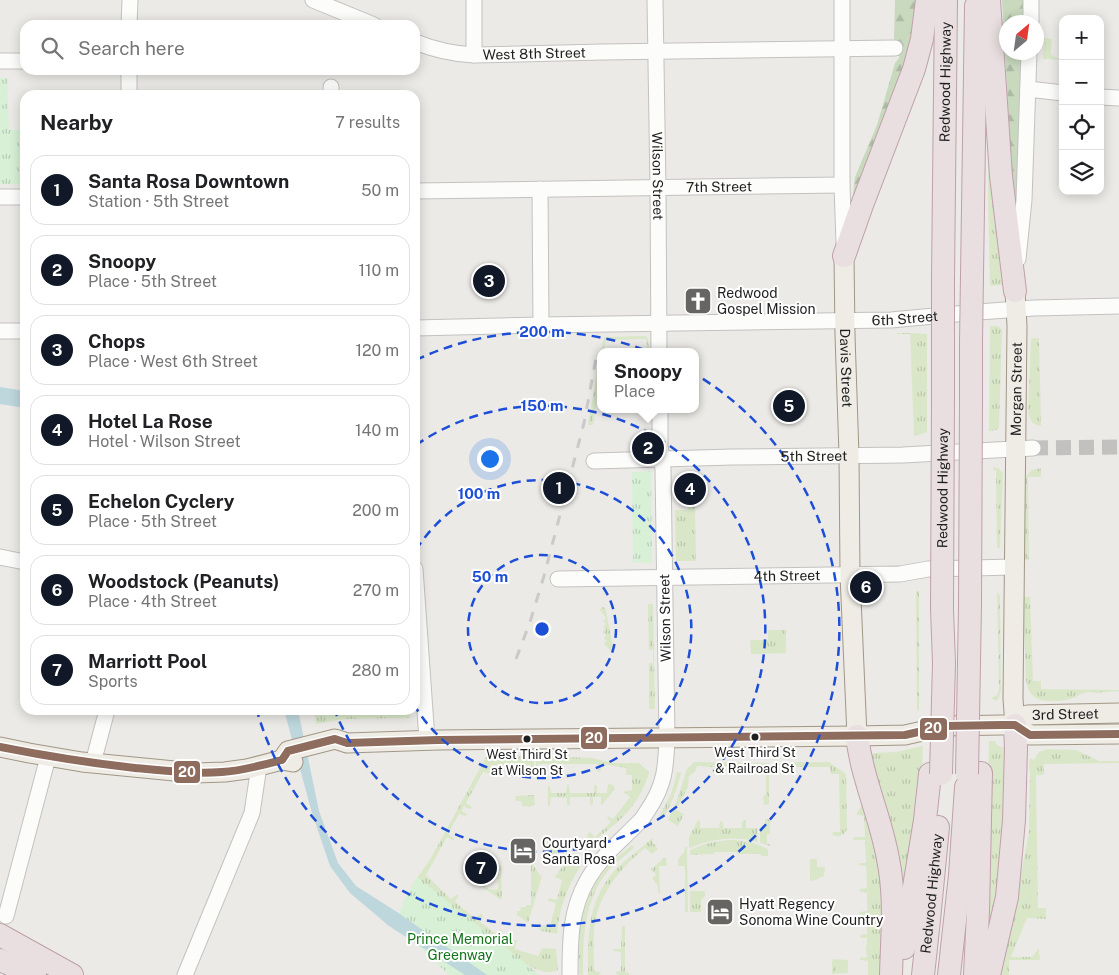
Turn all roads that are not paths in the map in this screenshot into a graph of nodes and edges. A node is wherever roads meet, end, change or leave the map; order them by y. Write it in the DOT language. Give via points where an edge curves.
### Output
graph roads {
  1 [pos="130,0"];
  2 [pos="313,0"];
  3 [pos="474,0"];
  4 [pos="655,0"];
  5 [pos="842,0"];
  6 [pos="927,0"];
  7 [pos="946,0"];
  8 [pos="976,0"];
  9 [pos="989,0"];
  10 [pos="1031,0"];
  11 [pos="1031,15"];
  12 [pos="129,20"];
  13 [pos="362,20"];
  14 [pos="420,44"];
  15 [pos="895,48"];
  16 [pos="842,49"];
  17 [pos="656,52"];
  18 [pos="474,55"];
  19 [pos="1030,60"];
  20 [pos="20,61"];
  21 [pos="0,62"];
  22 [pos="129,75"];
  23 [pos="1028,89"];
  24 [pos="129,90"];
  25 [pos="1059,93"];
  26 [pos="1104,97"];
  27 [pos="1119,98"];
  28 [pos="842,185"];
  29 [pos="658,188"];
  30 [pos="540,190"];
  31 [pos="420,191"];
  32 [pos="0,197"];
  33 [pos="20,197"];
  34 [pos="844,256"];
  35 [pos="1016,300"];
  36 [pos="1119,306"];
  37 [pos="845,322"];
  38 [pos="659,324"];
  39 [pos="541,325"];
  40 [pos="420,328"];
  41 [pos="0,331"];
  42 [pos="20,331"];
  43 [pos="659,348"];
  44 [pos="660,413"];
  45 [pos="1025,448"];
  46 [pos="850,455"];
  47 [pos="662,459"];
  48 [pos="594,461"];
  49 [pos="0,557"];
  50 [pos="20,561"];
  51 [pos="1014,567"];
  52 [pos="850,575"];
  53 [pos="664,578"];
  54 [pos="558,579"];
  55 [pos="420,640"];
  56 [pos="1119,713"];
  57 [pos="106,715"];
  58 [pos="1015,725"];
  59 [pos="1119,734"];
  60 [pos="857,736"];
  61 [pos="667,738"];
  62 [pos="427,740"];
  63 [pos="0,747"];
  64 [pos="48,757"];
  65 [pos="93,763"];
  66 [pos="259,766"];
  67 [pos="935,774"];
  68 [pos="974,774"];
  69 [pos="3,925"];
  70 [pos="0,960"];
  71 [pos="949,973"];
  72 [pos="982,973"];
  73 [pos="35,975"];
  74 [pos="72,975"];
  75 [pos="185,975"];
  76 [pos="570,975"];
  77 [pos="891,975"];
  78 [pos="900,975"];
  79 [pos="923,975"];
  1 -- 12 [label="street"];
  2 -- 13 [label="street"];
  3 -- 18 [label="street"];
  4 -- 17 [label="street, Wilson Street"];
  5 -- 16 [label="street, Davis Street"];
  6 -- 34 [label="highway" via="914,69"];
  7 -- 67 [label="highway, Redwood Highway, bridge" via="944,663"];
  8 -- 68 [label="highway, Redwood Highway, bridge" via="970,606"];
  9 -- 35 [label="highway" via="1001,176"];
  10 -- 11 [label="street"];
  14 -- 18 [label="street, West 8th Street" via="455,54"];
  15 -- 16 [label="street, West 8th Street"];
  16 -- 17 [label="street, West 8th Street"];
  16 -- 28 [label="street, Davis Street"];
  17 -- 18 [label="street, West 8th Street"];
  17 -- 29 [label="street, Wilson Street"];
  19 -- 23 [label="street, Morgan Street"];
  20 -- 21 [label="street"];
  22 -- 24 [label="street"];
  23 -- 25 [label="street"];
  23 -- 35 [label="street, Morgan Street"];
  26 -- 27 [label="street"];
  28 -- 29 [label="street, 7th Street"];
  28 -- 34 [label="street, Davis Street"];
  29 -- 30 [label="street, 7th Street"];
  29 -- 38 [label="street, Wilson Street"];
  30 -- 31 [label="street, 7th Street"];
  30 -- 39 [label="street"];
  32 -- 33 [label="street"];
  34 -- 37 [label="main road, Davis Street"];
  35 -- 36 [label="street, 6th Street"];
  35 -- 37 [label="street, 6th Street" via="978,312"];
  35 -- 45 [label="main road, Morgan Street"];
  37 -- 38 [label="street, 6th Street"];
  37 -- 46 [label="main road, Davis Street"];
  38 -- 39 [label="street, 6th Street"];
  38 -- 43 [label="street, Wilson Street"];
  39 -- 40 [label="street, 6th Street"];
  41 -- 42 [label="street"];
  44 -- 47 [label="street, Wilson Street"];
  45 -- 46 [label="street, 5th Street"];
  45 -- 51 [label="main road, Morgan Street"];
  46 -- 47 [label="street, 5th Street"];
  46 -- 52 [label="main road, Davis Street"];
  47 -- 48 [label="street, 5th Street"];
  47 -- 53 [label="street, Wilson Street"];
  49 -- 50 [label="street"];
  51 -- 52 [label="street, 4th Street"];
  51 -- 58 [label="main road, Morgan Street"];
  52 -- 53 [label="street, 4th Street"];
  52 -- 60 [label="main road, Davis Street"];
  53 -- 54 [label="street, 4th Street"];
  53 -- 61 [label="street, Wilson Street"];
  55 -- 62 [label="street"];
  56 -- 58 [label="main road, 3rd Street" via="1027,715"];
  57 -- 65 [label="street"];
  58 -- 59 [label="main road, 3rd Street" via="1030,735"];
  58 -- 60 [label="main road, 3rd Street" via="945,726 905,735"];
  58 -- 72 [label="highway" via="1014,820 1007,897"];
  60 -- 61 [label="main road, 3rd Street"];
  60 -- 77 [label="highway" via="860,762 890,870 893,918"];
  61 -- 62 [label="main road, 3rd Street"];
  61 -- 76 [label="street, Wilson Street" via="662,784 652,804 641,821 602,859 582,890 571,929"];
  62 -- 66 [label="main road, 3rd Street" via="347,743 293,762 282,760"];
  63 -- 64 [label="main road, 3rd Street"];
  64 -- 65 [label="main road, 3rd Street"];
  64 -- 69 [label="street"];
  65 -- 66 [label="main road, 3rd Street" via="195,773"];
  66 -- 75 [label="street" via="252,813"];
  67 -- 78 [label="highway"];
  67 -- 79 [label="highway, Redwood Highway" via="938,824"];
  68 -- 71 [label="highway, Redwood Highway"];
  68 -- 72 [label="highway"];
  69 -- 74 [label="highway"];
  70 -- 73 [label="highway"];
}
